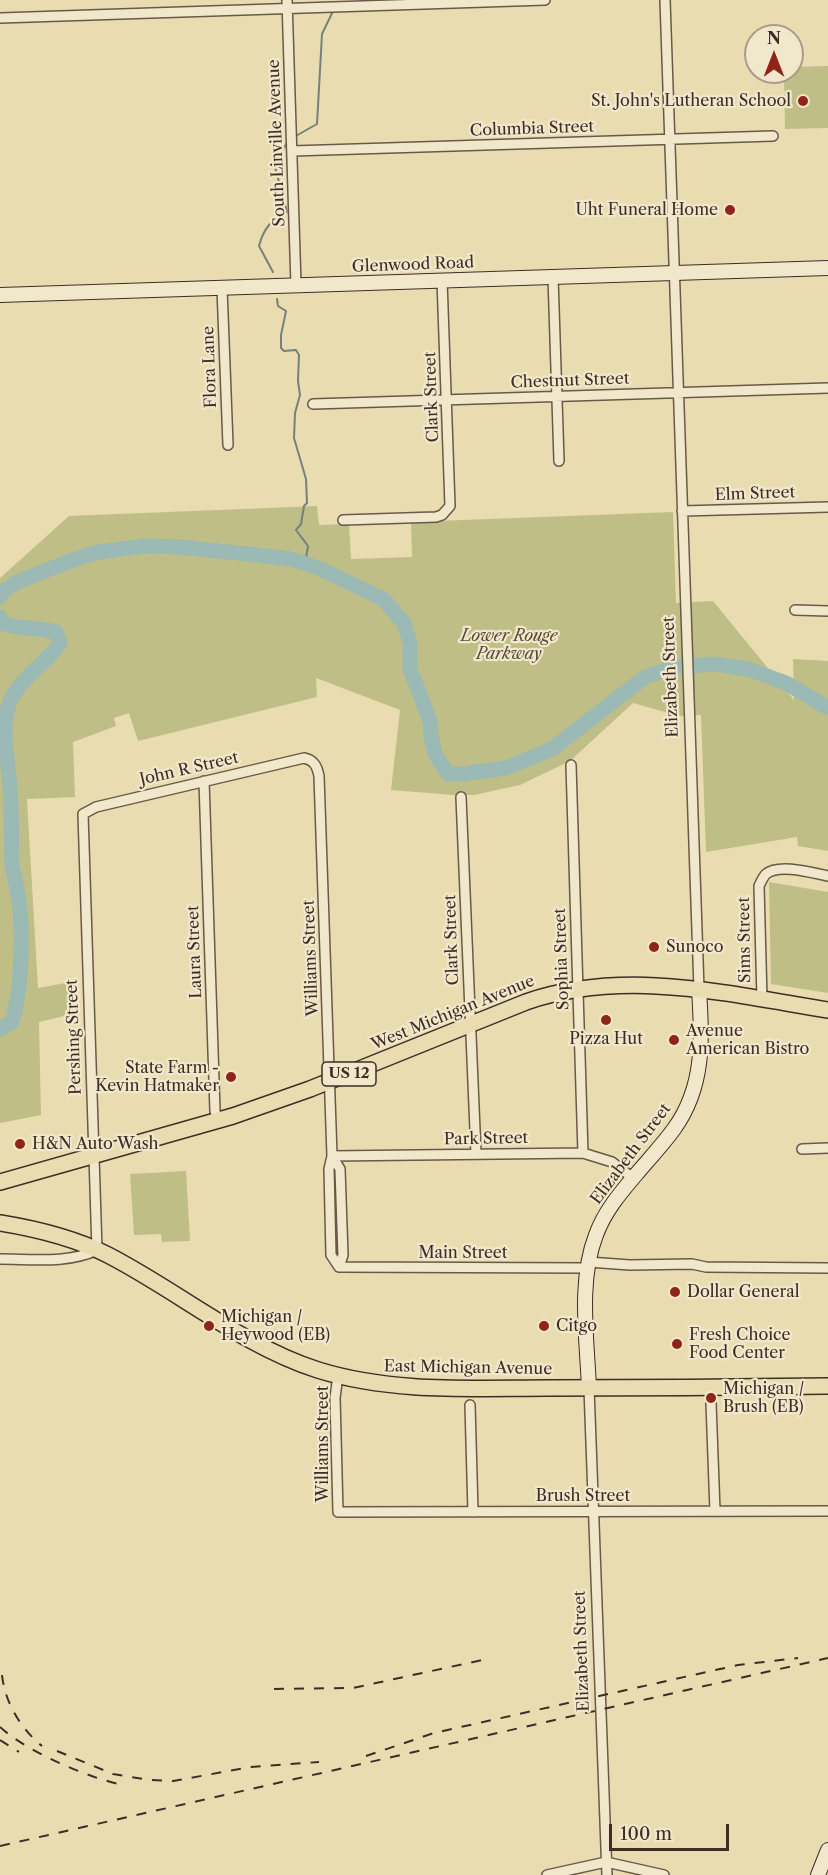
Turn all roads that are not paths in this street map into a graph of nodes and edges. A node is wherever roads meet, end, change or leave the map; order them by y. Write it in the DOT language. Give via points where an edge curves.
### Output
graph roads {
  1 [pos="545,0"];
  2 [pos="665,0"];
  3 [pos="287,4"];
  4 [pos="0,18"];
  5 [pos="773,136"];
  6 [pos="669,139"];
  7 [pos="292,151"];
  8 [pos="828,268"];
  9 [pos="673,272"];
  10 [pos="553,277"];
  11 [pos="442,280"];
  12 [pos="296,285"];
  13 [pos="222,288"];
  14 [pos="0,295"];
  15 [pos="828,388"];
  16 [pos="678,392"];
  17 [pos="557,396"];
  18 [pos="447,400"];
  19 [pos="313,404"];
  20 [pos="228,445"];
  21 [pos="560,461"];
  22 [pos="828,507"];
  23 [pos="682,511"];
  24 [pos="343,520"];
  25 [pos="795,610"];
  26 [pos="828,611"];
  27 [pos="312,761"];
  28 [pos="571,765"];
  29 [pos="204,781"];
  30 [pos="461,797"];
  31 [pos="82,823"];
  32 [pos="828,876"];
  33 [pos="579,988"];
  34 [pos="699,989"];
  35 [pos="762,999"];
  36 [pos="828,1010"];
  37 [pos="470,1024"];
  38 [pos="329,1082"];
  39 [pos="218,1121"];
  40 [pos="828,1148"];
  41 [pos="802,1149"];
  42 [pos="584,1153"];
  43 [pos="476,1154"];
  44 [pos="332,1156"];
  45 [pos="93,1157"];
  46 [pos="633,1178"];
  47 [pos="0,1182"];
  48 [pos="0,1223"];
  49 [pos="97,1250"];
  50 [pos="0,1259"];
  51 [pos="587,1265"];
  52 [pos="339,1267"];
  53 [pos="828,1268"];
  54 [pos="338,1375"];
  55 [pos="828,1386"];
  56 [pos="589,1388"];
  57 [pos="711,1403"];
  58 [pos="470,1405"];
  59 [pos="594,1511"];
  60 [pos="715,1511"];
  61 [pos="828,1511"];
  62 [pos="338,1512"];
  63 [pos="473,1512"];
  64 [pos="828,1850"];
  65 [pos="606,1862"];
  66 [pos="547,1875"];
  67 [pos="607,1875"];
  68 [pos="664,1875"];
  69 [pos="818,1875"];
  1 -- 3 [label="street"];
  2 -- 6 [label="street, Elizabeth Street"];
  3 -- 4 [label="street"];
  3 -- 7 [label="street, South Linville Avenue"];
  5 -- 6 [label="street, Columbia Street"];
  6 -- 7 [label="street, Columbia Street"];
  6 -- 9 [label="street, Elizabeth Street"];
  7 -- 12 [label="street, South Linville Avenue"];
  8 -- 9 [label="street, Glenwood Road"];
  9 -- 10 [label="street, Glenwood Road"];
  9 -- 16 [label="street, Elizabeth Street"];
  10 -- 11 [label="street, Glenwood Road"];
  10 -- 17 [label="street"];
  11 -- 12 [label="street, Glenwood Road"];
  11 -- 18 [label="street, Clark Street"];
  12 -- 13 [label="street, Glenwood Road"];
  13 -- 14 [label="street, Glenwood Road"];
  13 -- 20 [label="street, Flora Lane"];
  15 -- 16 [label="street, Chestnut Street"];
  16 -- 17 [label="street, Chestnut Street"];
  16 -- 23 [label="street, Elizabeth Street"];
  17 -- 18 [label="street, Chestnut Street"];
  17 -- 21 [label="street"];
  18 -- 19 [label="street, Chestnut Street"];
  18 -- 24 [label="street, Clark Street" via="451,500 447,512 436,517"];
  22 -- 23 [label="street, Elm Street"];
  23 -- 34 [label="street, Elizabeth Street"];
  25 -- 26 [label="street"];
  27 -- 29 [label="street, John R Street" via="295,759"];
  27 -- 38 [label="street, Williams Street" via="319,776"];
  28 -- 33 [label="street, Sophia Street"];
  29 -- 31 [label="street, John R Street" via="91,808 83,813"];
  29 -- 39 [label="street, Laura Street"];
  30 -- 37 [label="street, Clark Street"];
  31 -- 45 [label="street, Pershing Street"];
  32 -- 35 [label="street, Sims Street" via="783,868 763,878 759,886"];
  33 -- 34 [label="main road, West Michigan Avenue / US 12" via="615,985"];
  33 -- 37 [label="main road, West Michigan Avenue / US 12" via="544,995"];
  33 -- 42 [label="street, Sophia Street"];
  34 -- 35 [label="main road, West Michigan Avenue / US 12"];
  34 -- 46 [label="street, Elizabeth Street" via="702,1049 693,1092 675,1128"];
  35 -- 36 [label="main road, West Michigan Avenue / US 12"];
  37 -- 38 [label="main road, West Michigan Avenue / US 12"];
  37 -- 43 [label="street, Clark Street"];
  38 -- 39 [label="main road, West Michigan Avenue / US 12"];
  38 -- 44 [label="street, Williams Street"];
  39 -- 45 [label="main road, West Michigan Avenue / US 12"];
  40 -- 41 [label="street"];
  42 -- 43 [label="street, Park Street"];
  42 -- 46 [label="street, Park Street" via="612,1162"];
  43 -- 44 [label="street, Park Street"];
  44 -- 52 [label="street, Williams Street" via="340,1169 343,1255"];
  45 -- 47 [label="main road, West Michigan Avenue / US 12"];
  45 -- 49 [label="street, Pershing Street"];
  46 -- 51 [label="street, Elizabeth Street" via="602,1220"];
  48 -- 49 [label="main road, East Michigan Avenue" via="31,1228"];
  49 -- 50 [label="street" via="67,1259"];
  49 -- 54 [label="main road, East Michigan Avenue" via="273,1351"];
  51 -- 52 [label="street, Main Street"];
  51 -- 53 [label="street, Main Street"];
  51 -- 56 [label="street, Elizabeth Street"];
  54 -- 56 [label="main road, East Michigan Avenue" via="404,1386"];
  54 -- 62 [label="street, Williams Street"];
  55 -- 56 [label="main road, East Michigan Avenue"];
  56 -- 59 [label="street, Elizabeth Street"];
  57 -- 60 [label="street"];
  58 -- 63 [label="street"];
  59 -- 60 [label="street, Brush Street"];
  59 -- 63 [label="street, Brush Street"];
  59 -- 65 [label="street, Elizabeth Street"];
  60 -- 61 [label="street, Brush Street"];
  62 -- 63 [label="street, Brush Street"];
  64 -- 69 [label="street"];
  65 -- 66 [label="street"];
  65 -- 67 [label="street, Elizabeth Street"];
  65 -- 68 [label="street"];
}
